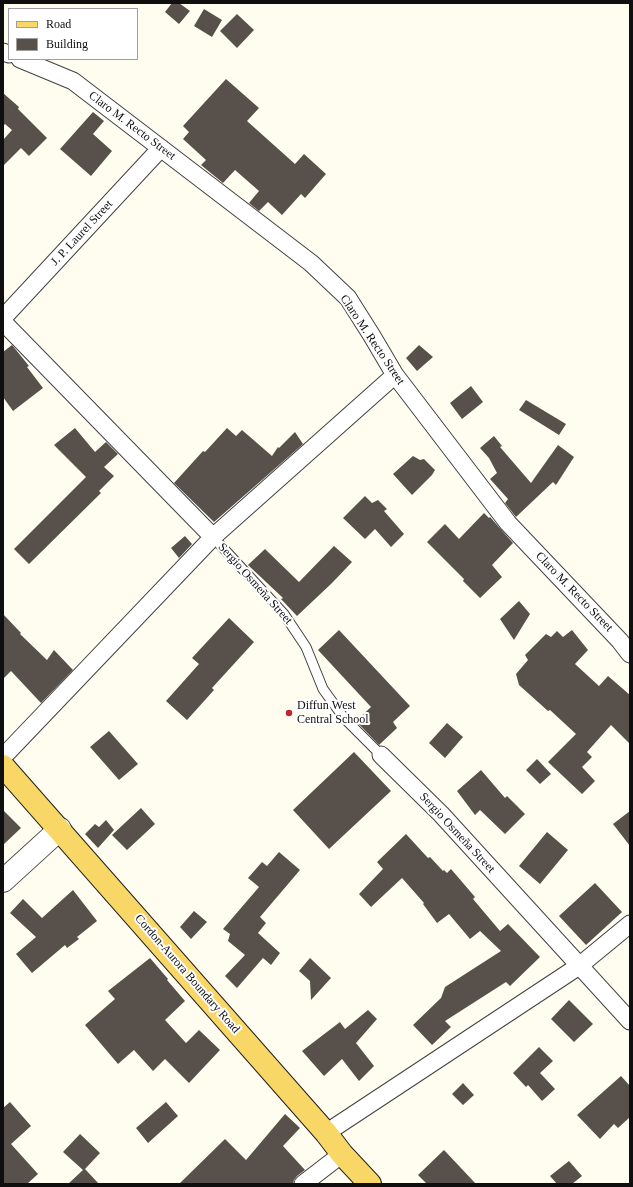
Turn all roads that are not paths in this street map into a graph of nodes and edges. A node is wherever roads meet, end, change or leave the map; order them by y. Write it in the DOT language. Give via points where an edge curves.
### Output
graph roads {
  1 [pos="22,60"];
  2 [pos="161,148"];
  3 [pos="3,318"];
  4 [pos="3,322"];
  5 [pos="395,375"];
  6 [pos="213,537"];
  7 [pos="630,654"];
  8 [pos="381,755"];
  9 [pos="3,757"];
  10 [pos="3,766"];
  11 [pos="60,830"];
  12 [pos="3,881"];
  13 [pos="630,924"];
  14 [pos="579,966"];
  15 [pos="630,1021"];
  16 [pos="326,1133"];
  17 [pos="342,1154"];
  18 [pos="303,1184"];
  19 [pos="370,1184"];
  1 -- 2 [label="street, Claro M. Recto Street" via="73,81"];
  2 -- 3 [label="street, J. P. Laurel Street"];
  2 -- 5 [label="street, Claro M. Recto Street" via="311,263 348,298"];
  4 -- 6 [label="street, Sergio Osmeña Street"];
  5 -- 6 [label="street"];
  5 -- 7 [label="street, Claro M. Recto Street" via="508,522"];
  6 -- 8 [label="lane, Sergio Osmeña Street" via="284,614 306,646 323,689 344,718"];
  6 -- 9 [label="street"];
  8 -- 14 [label="street, Sergio Osmeña Street" via="442,814"];
  10 -- 11 [label="main road, Cordon-Aurora Boundary Road"];
  11 -- 12 [label="street"];
  11 -- 16 [label="main road, Cordon-Aurora Boundary Road"];
  13 -- 14 [label="street"];
  14 -- 15 [label="street, Sergio Osmeña Street"];
  14 -- 16 [label="street"];
  16 -- 17 [label="main road, Cordon-Aurora Boundary Road"];
  17 -- 18 [label="street"];
  17 -- 19 [label="main road, Cordon-Aurora Boundary Road"];
}
